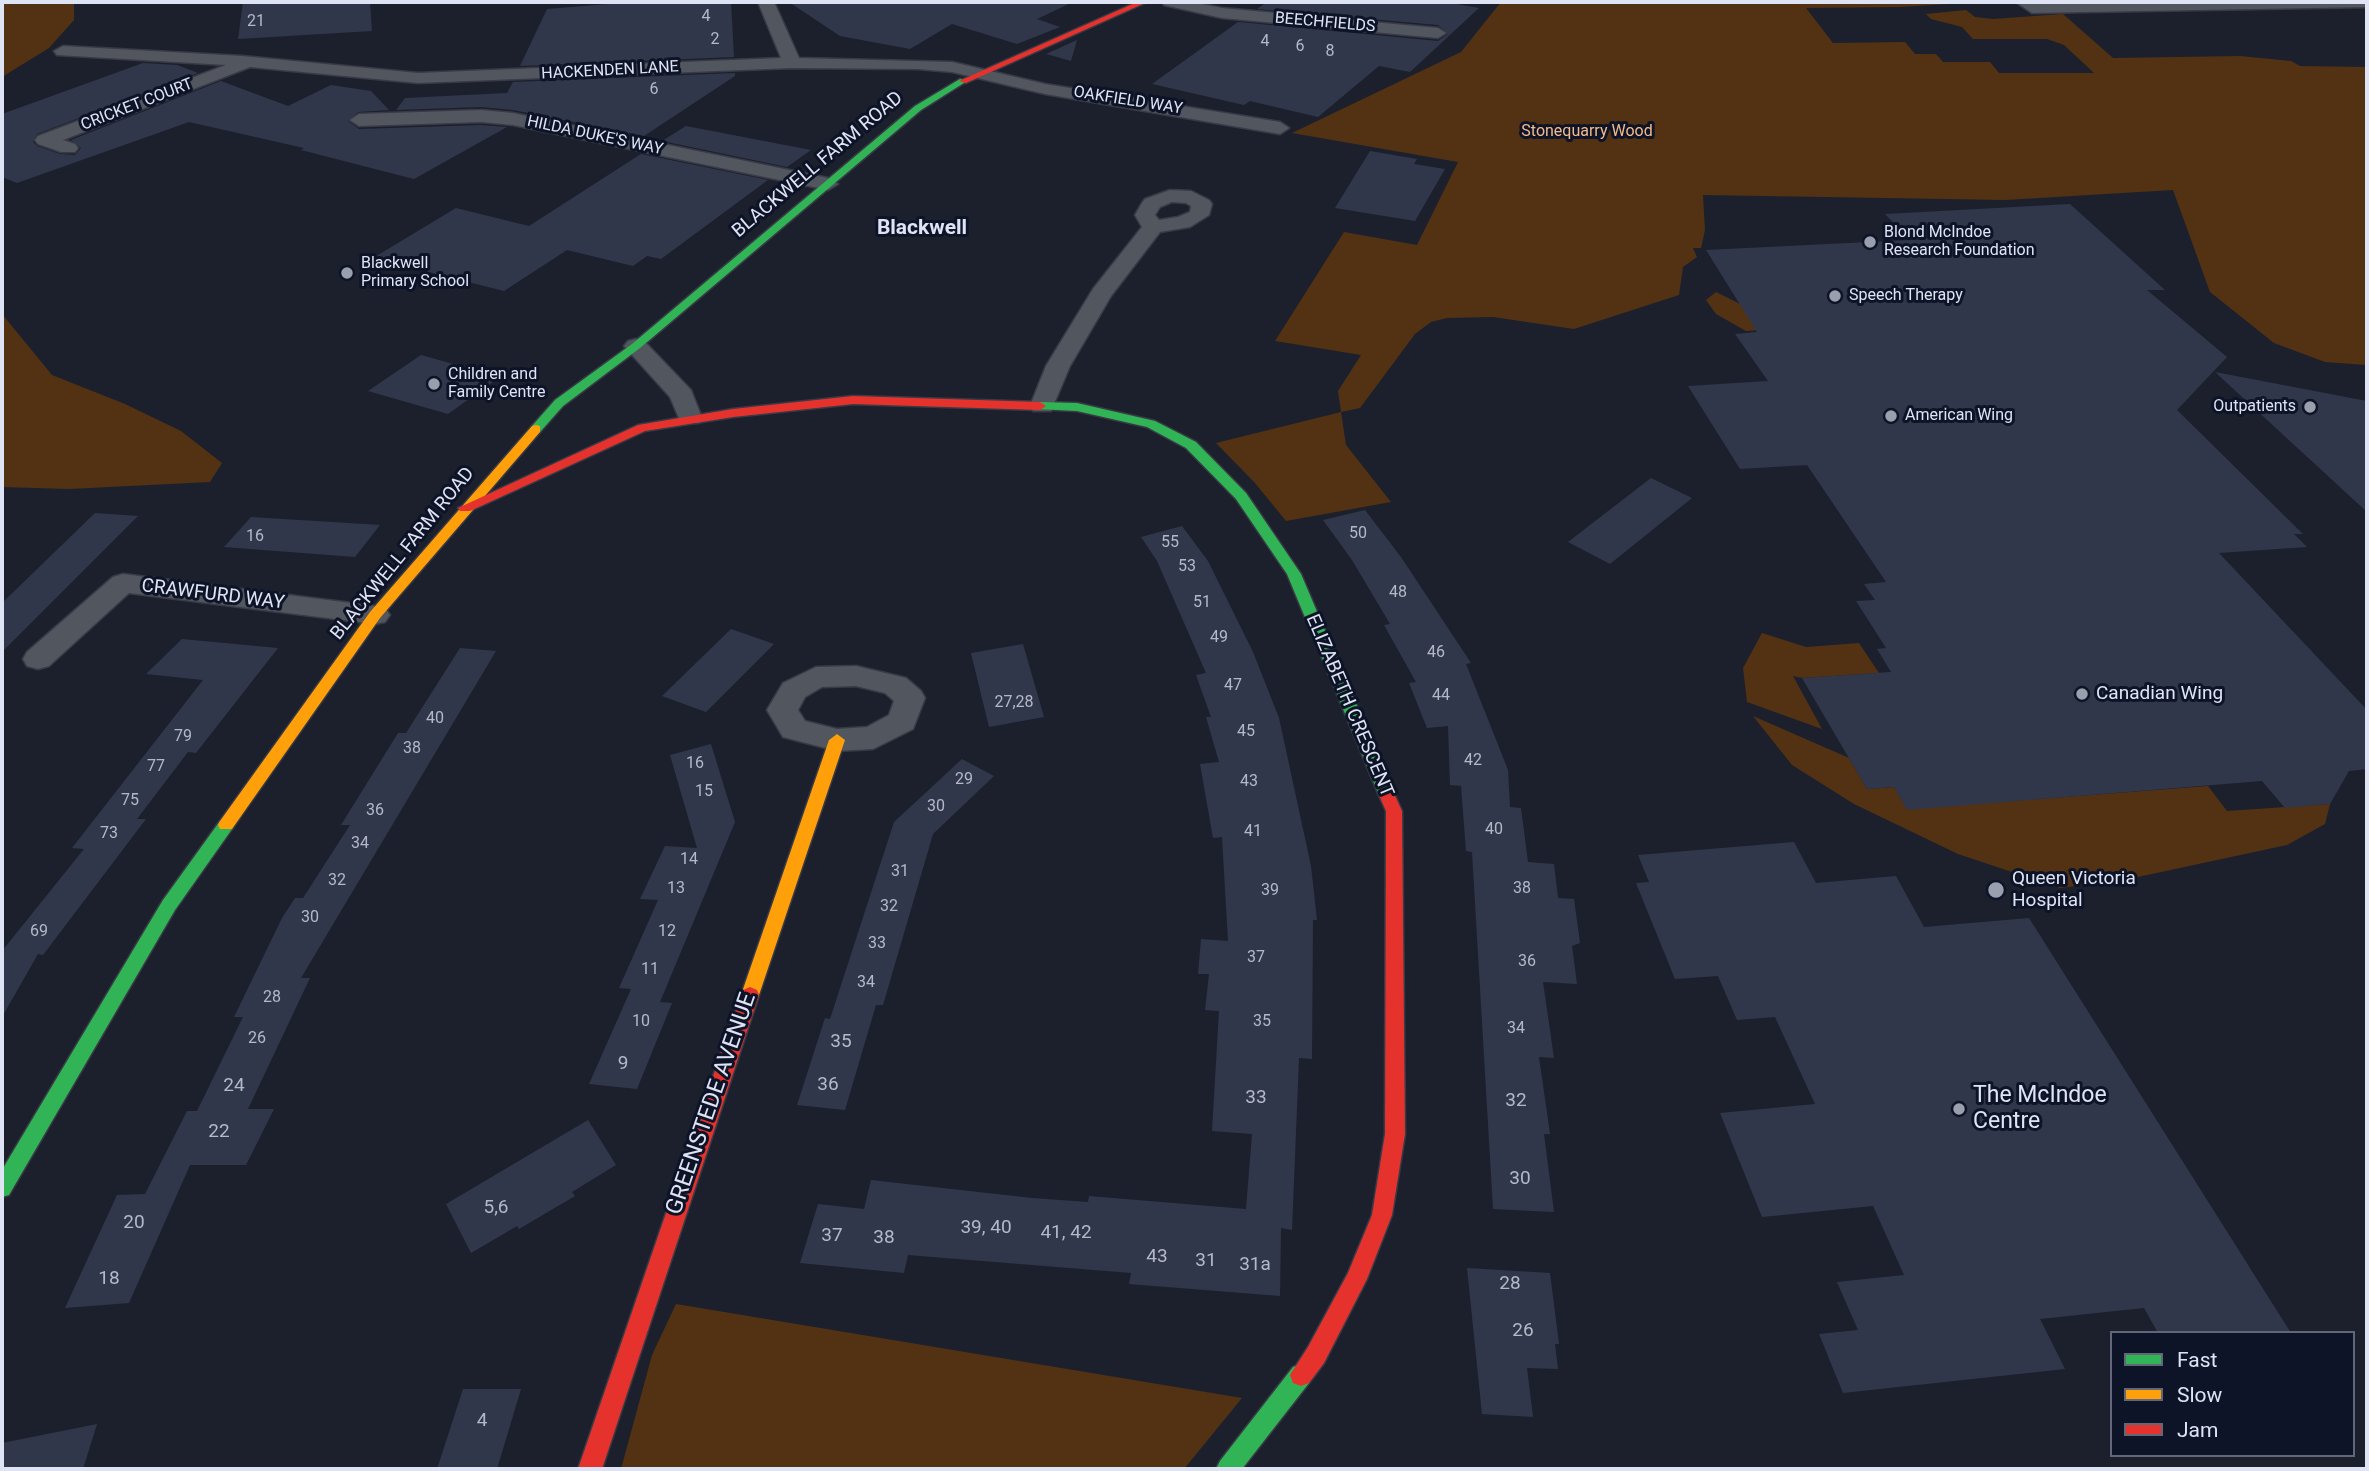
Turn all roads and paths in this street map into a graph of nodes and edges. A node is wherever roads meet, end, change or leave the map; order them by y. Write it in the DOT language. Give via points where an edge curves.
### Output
graph roads {
  1 [pos="766,2"];
  2 [pos="1143,2"];
  3 [pos="1170,2"];
  4 [pos="2024,2"];
  5 [pos="2367,2"];
  6 [pos="1438,33"];
  7 [pos="63,51"];
  8 [pos="251,62"];
  9 [pos="792,63"];
  10 [pos="977,72"];
  11 [pos="359,120"];
  12 [pos="1280,128"];
  13 [pos="68,148"];
  14 [pos="828,184"];
  15 [pos="1153,227"];
  16 [pos="636,346"];
  17 [pos="1042,405"];
  18 [pos="690,418"];
  19 [pos="465,508"];
  20 [pos="375,615"];
  21 [pos="38,659"];
  22 [pos="837,740"];
  23 [pos="2,1188"];
  24 [pos="590,1469"];
  25 [pos="1228,1469"];
  1 -- 9 [label="street"];
  2 -- 10 [label="street"];
  3 -- 6 [label="street, BEECHFIELDS" via="1222,13"];
  4 -- 5 [label="street" via="2032,8"];
  7 -- 8 [label="street, HACKENDEN LANE"];
  8 -- 9 [label="street, HACKENDEN LANE" via="452,78"];
  8 -- 13 [label="street, CRICKET COURT" via="45,140"];
  9 -- 10 [label="street, HACKENDEN LANE" via="918,64"];
  10 -- 12 [label="street, OAKFIELD WAY" via="1045,89"];
  10 -- 14 [label="street, BLACKWELL FARM ROAD" via="918,108"];
  11 -- 14 [label="street, HILDA DUKE'S WAY" via="513,119"];
  14 -- 16 [label="street, BLACKWELL FARM ROAD"];
  15 -- 17 [label="street" via="1101,294 1058,366"];
  16 -- 18 [label="street" via="682,395"];
  16 -- 19 [label="street, BLACKWELL FARM ROAD" via="559,403"];
  17 -- 18 [label="street, ELIZABETH CRESCENT" via="853,400"];
  17 -- 25 [label="street, ELIZABETH CRESCENT" via="1077,407 1151,424 1191,445 1241,496 1294,574 1394,811 1395,1134 1382,1215 1356,1279 1316,1355"];
  18 -- 19 [label="street, ELIZABETH CRESCENT" via="642,428"];
  19 -- 20 [label="street, BLACKWELL FARM ROAD"];
  20 -- 21 [label="street, CRAWFURD WAY" via="123,583"];
  20 -- 23 [label="street, BLACKWELL FARM ROAD" via="169,905"];
  22 -- 24 [label="street, GREENSTEDE AVENUE"];
}
